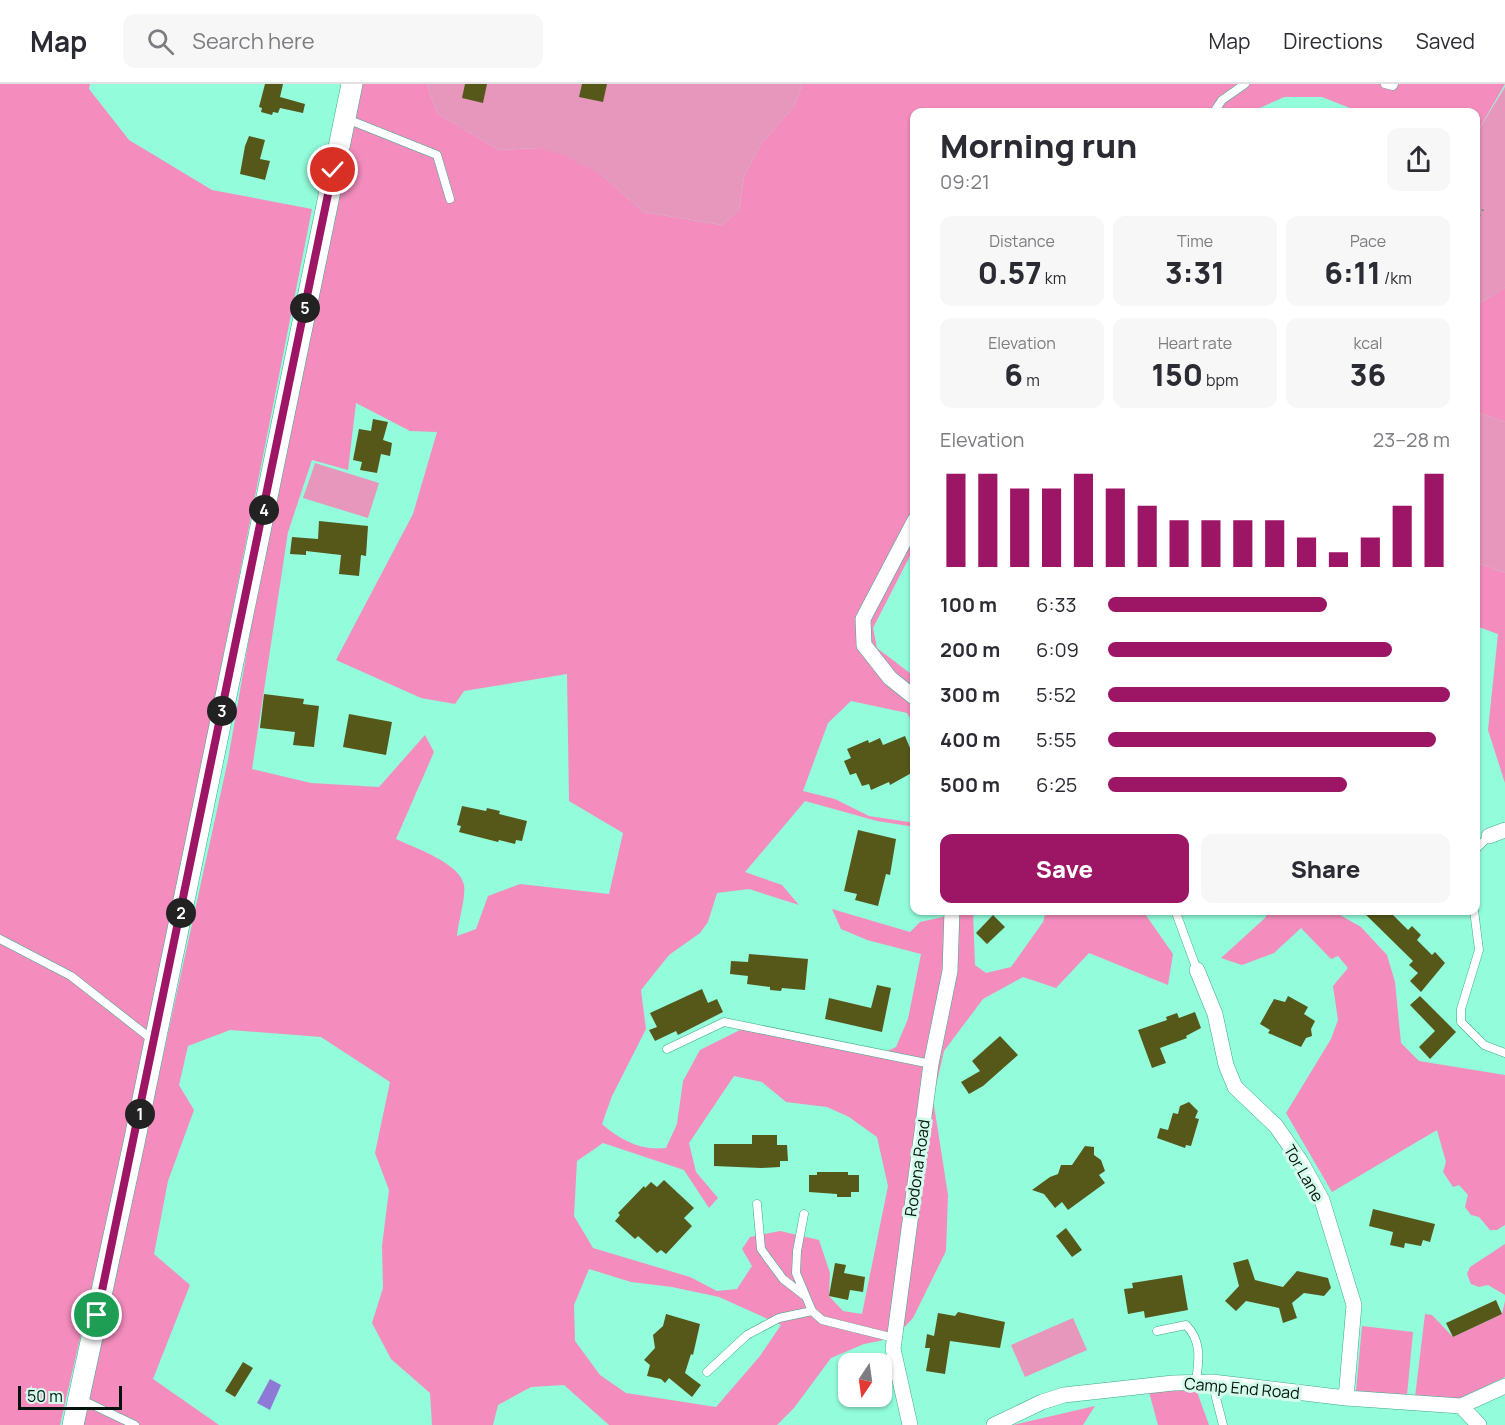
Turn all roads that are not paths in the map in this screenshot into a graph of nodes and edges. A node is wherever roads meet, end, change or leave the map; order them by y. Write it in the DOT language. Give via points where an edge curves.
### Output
graph roads {
  1 [pos="352,84"];
  2 [pos="1245,84"];
  3 [pos="1385,84"];
  4 [pos="1394,84"];
  5 [pos="1217,108"];
  6 [pos="345,118"];
  7 [pos="450,199"];
  8 [pos="910,530"];
  9 [pos="910,694"];
  10 [pos="1505,831"];
  11 [pos="1489,836"];
  12 [pos="1480,845"];
  13 [pos="952,915"];
  14 [pos="1177,915"];
  15 [pos="1475,915"];
  16 [pos="0,939"];
  17 [pos="1197,970"];
  18 [pos="155,1042"];
  19 [pos="667,1049"];
  20 [pos="1505,1053"];
  21 [pos="931,1064"];
  22 [pos="757,1204"];
  23 [pos="804,1214"];
  24 [pos="806,1297"];
  25 [pos="812,1311"];
  26 [pos="1157,1331"];
  27 [pos="894,1338"];
  28 [pos="707,1372"];
  29 [pos="1196,1382"];
  30 [pos="1212,1383"];
  31 [pos="1505,1386"];
  32 [pos="79,1398"];
  33 [pos="1346,1398"];
  34 [pos="1461,1407"];
  35 [pos="73,1425"];
  36 [pos="135,1425"];
  37 [pos="910,1425"];
  38 [pos="994,1425"];
  39 [pos="1223,1425"];
  40 [pos="1479,1425"];
  1 -- 6 [label="main road"];
  2 -- 5 [label="lane"];
  3 -- 4 [label="lane"];
  6 -- 7 [label="lane" via="437,154"];
  6 -- 18 [label="main road"];
  8 -- 9 [label="street" via="863,619 864,645 890,678"];
  10 -- 11 [label="street"];
  11 -- 12 [label="lane"];
  13 -- 21 [label="street, Rodona Road" via="950,971"];
  14 -- 17 [label="lane"];
  15 -- 20 [label="lane" via="1479,950 1461,1009 1461,1022 1484,1045"];
  16 -- 18 [label="lane" via="71,976"];
  17 -- 33 [label="street, Tor Lane" via="1215,1014 1235,1087 1276,1126 1322,1200 1354,1305"];
  18 -- 32 [label="main road"];
  19 -- 21 [label="lane" via="724,1023"];
  21 -- 27 [label="street, Rodona Road"];
  22 -- 24 [label="lane" via="761,1249 783,1279"];
  23 -- 24 [label="lane" via="796,1272"];
  24 -- 25 [label="lane"];
  25 -- 27 [label="lane" via="822,1320"];
  25 -- 28 [label="lane" via="779,1318 747,1335"];
  26 -- 29 [label="lane" via="1186,1325 1194,1333 1199,1359"];
  27 -- 37 [label="street, Rodona Road"];
  29 -- 30 [label="street, Camp End Road"];
  29 -- 38 [label="street, Camp End Road" via="1064,1395"];
  30 -- 33 [label="street, Camp End Road"];
  30 -- 39 [label="lane"];
  31 -- 34 [label="street, Camp End Road"];
  32 -- 35 [label="main road"];
  32 -- 36 [label="lane"];
  33 -- 34 [label="street, Camp End Road"];
  34 -- 40 [label="street"];
}
